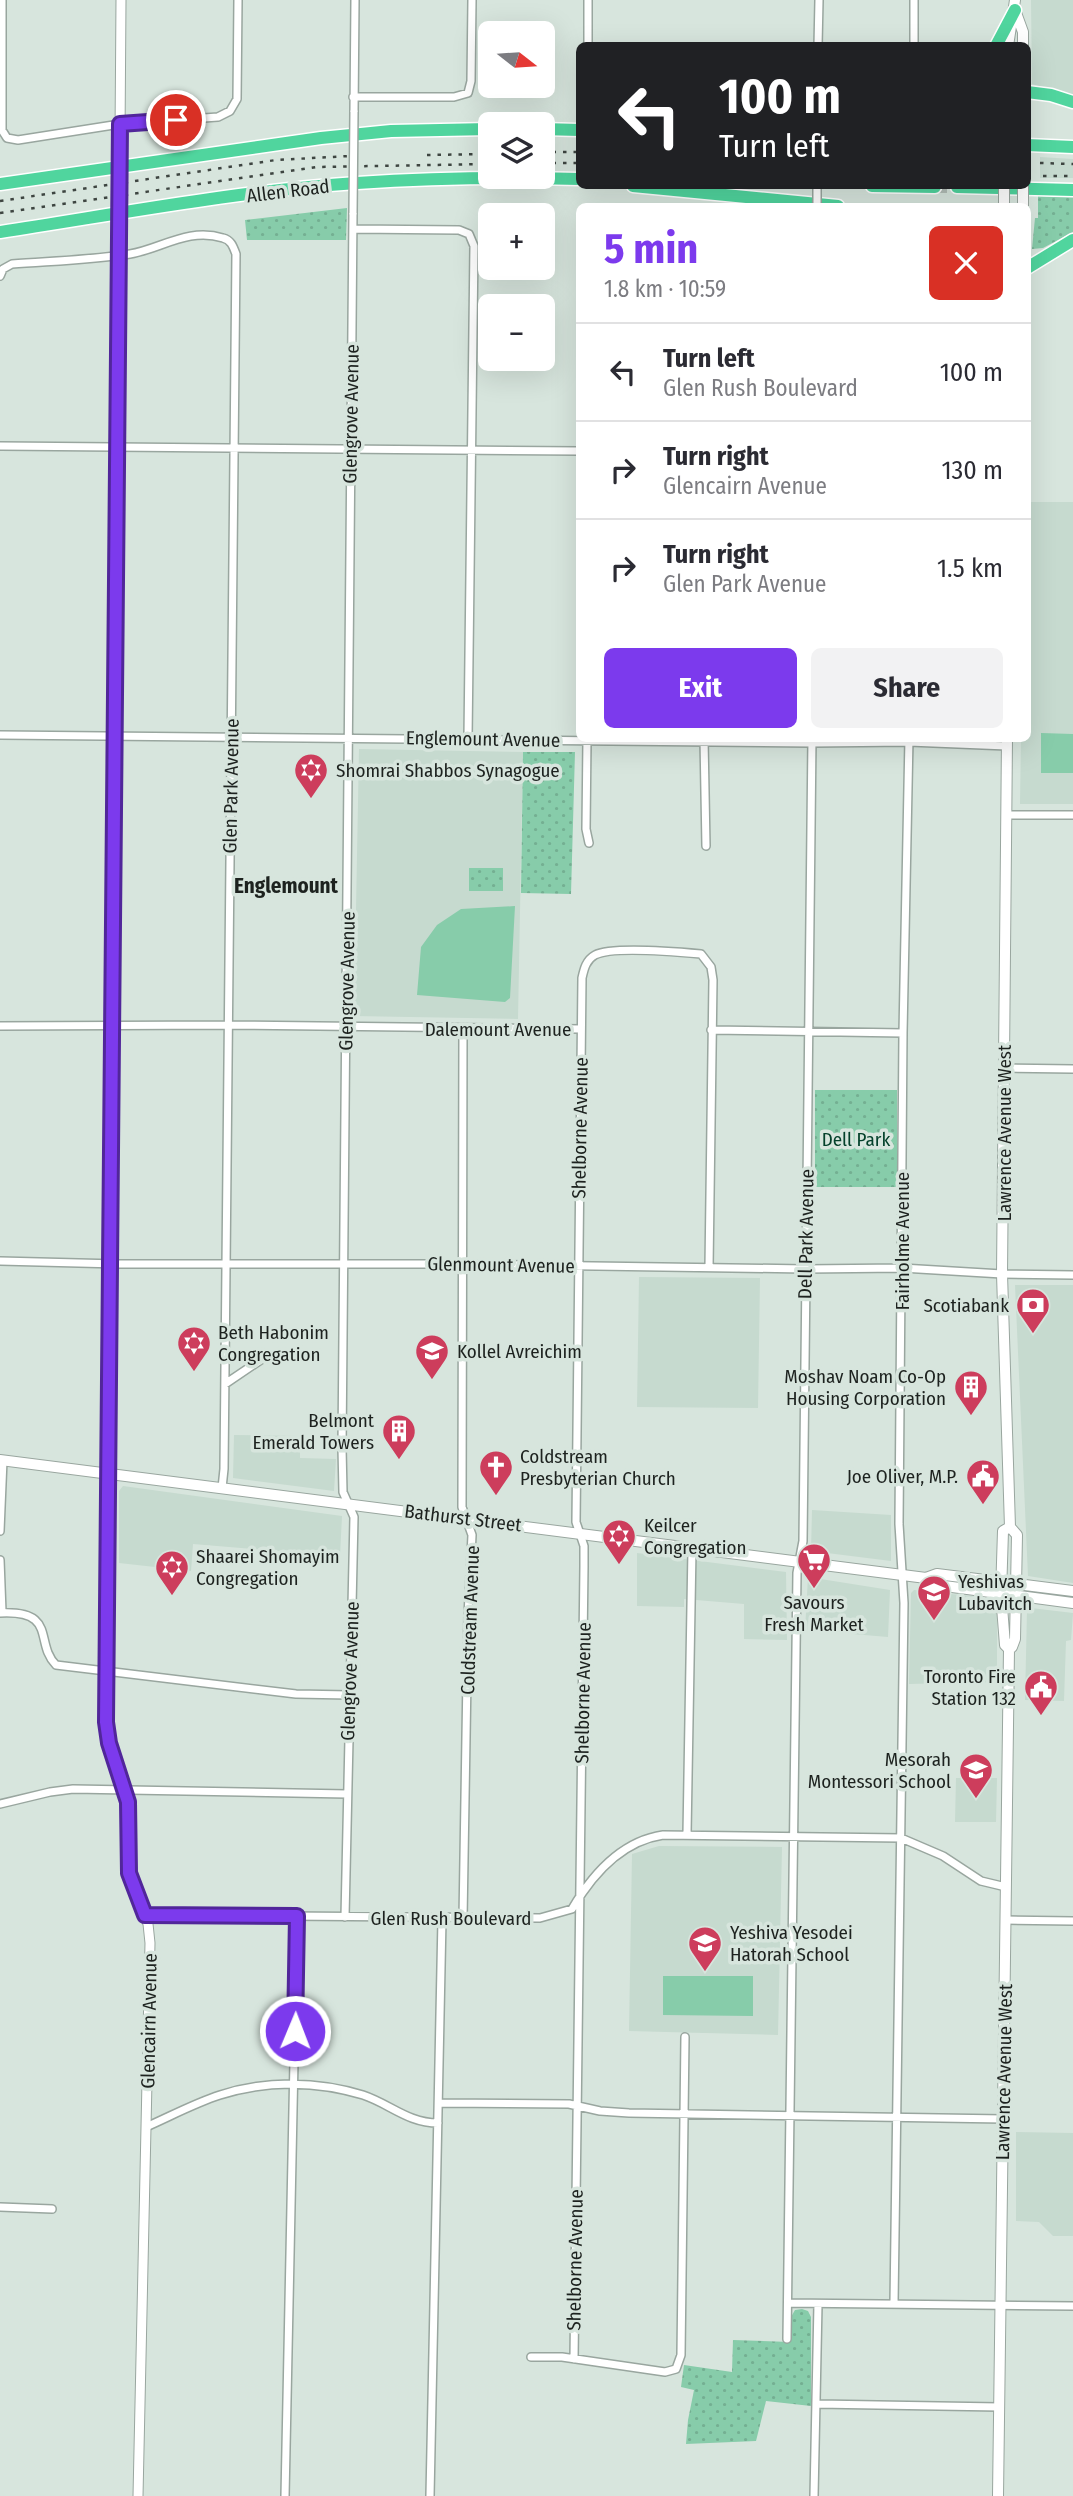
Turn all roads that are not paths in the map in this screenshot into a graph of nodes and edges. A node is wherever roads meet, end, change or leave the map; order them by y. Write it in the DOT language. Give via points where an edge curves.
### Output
graph roads {
  1 [pos="2,0"];
  2 [pos="121,0"];
  3 [pos="237,0"];
  4 [pos="355,0"];
  5 [pos="472,0"];
  6 [pos="588,0"];
  7 [pos="819,0"];
  8 [pos="914,0"];
  9 [pos="1015,5"];
  10 [pos="588,42"];
  11 [pos="818,42"];
  12 [pos="914,42"];
  13 [pos="998,42"];
  14 [pos="1009,42"];
  15 [pos="1023,42"];
  16 [pos="1031,92"];
  17 [pos="353,97"];
  18 [pos="1073,102"];
  19 [pos="120,124"];
  20 [pos="478,129"];
  21 [pos="555,129"];
  22 [pos="576,130"];
  23 [pos="1031,145"];
  24 [pos="1073,147"];
  25 [pos="576,179"];
  26 [pos="0,184"];
  27 [pos="664,189"];
  28 [pos="1031,189"];
  29 [pos="1073,190"];
  30 [pos="807,203"];
  31 [pos="354,229"];
  32 [pos="0,232"];
  33 [pos="1073,240"];
  34 [pos="1057,250"];
  35 [pos="1031,254"];
  36 [pos="119,255"];
  37 [pos="1031,266"];
  38 [pos="0,276"];
  39 [pos="0,446"];
  40 [pos="117,447"];
  41 [pos="234,449"];
  42 [pos="350,449"];
  43 [pos="472,451"];
  44 [pos="576,451"];
  45 [pos="0,735"];
  46 [pos="114,735"];
  47 [pos="231,737"];
  48 [pos="350,737"];
  49 [pos="468,738"];
  50 [pos="576,740"];
  51 [pos="587,742"];
  52 [pos="704,742"];
  53 [pos="812,742"];
  54 [pos="909,742"];
  55 [pos="1007,742"];
  56 [pos="1007,815"];
  57 [pos="1073,815"];
  58 [pos="589,843"];
  59 [pos="706,846"];
  60 [pos="229,1025"];
  61 [pos="0,1026"];
  62 [pos="111,1026"];
  63 [pos="347,1027"];
  64 [pos="463,1029"];
  65 [pos="581,1029"];
  66 [pos="711,1030"];
  67 [pos="808,1031"];
  68 [pos="903,1032"];
  69 [pos="1005,1068"];
  70 [pos="1073,1069"];
  71 [pos="0,1261"];
  72 [pos="226,1263"];
  73 [pos="344,1263"];
  74 [pos="109,1264"];
  75 [pos="463,1264"];
  76 [pos="579,1267"];
  77 [pos="709,1267"];
  78 [pos="902,1268"];
  79 [pos="805,1269"];
  80 [pos="1002,1274"];
  81 [pos="1073,1275"];
  82 [pos="265,1357"];
  83 [pos="225,1384"];
  84 [pos="1,1460"];
  85 [pos="108,1473"];
  86 [pos="222,1488"];
  87 [pos="348,1503"];
  88 [pos="466,1518"];
  89 [pos="1010,1527"];
  90 [pos="0,1531"];
  91 [pos="580,1533"];
  92 [pos="692,1549"];
  93 [pos="0,1560"];
  94 [pos="799,1562"];
  95 [pos="902,1575"];
  96 [pos="926,1577"];
  97 [pos="1001,1580"];
  98 [pos="1017,1583"];
  99 [pos="1073,1591"];
  100 [pos="1001,1594"];
  101 [pos="1016,1596"];
  102 [pos="1073,1603"];
  103 [pos="1,1613"];
  104 [pos="1009,1649"];
  105 [pos="108,1673"];
  106 [pos="349,1695"];
  107 [pos="124,1790"];
  108 [pos="347,1794"];
  109 [pos="0,1804"];
  110 [pos="687,1834"];
  111 [pos="794,1836"];
  112 [pos="901,1838"];
  113 [pos="1006,1887"];
  114 [pos="579,1896"];
  115 [pos="145,1915"];
  116 [pos="297,1916"];
  117 [pos="345,1917"];
  118 [pos="442,1919"];
  119 [pos="463,1919"];
  120 [pos="1006,1920"];
  121 [pos="1073,1921"];
  122 [pos="685,2037"];
  123 [pos="295,2083"];
  124 [pos="439,2103"];
  125 [pos="578,2106"];
  126 [pos="684,2114"];
  127 [pos="790,2115"];
  128 [pos="897,2116"];
  129 [pos="1004,2119"];
  130 [pos="438,2123"];
  131 [pos="146,2127"];
  132 [pos="0,2207"];
  133 [pos="52,2209"];
  134 [pos="788,2303"];
  135 [pos="894,2303"];
  136 [pos="818,2304"];
  137 [pos="1001,2305"];
  138 [pos="1073,2306"];
  139 [pos="787,2339"];
  140 [pos="530,2357"];
  141 [pos="574,2358"];
  142 [pos="817,2404"];
  143 [pos="999,2407"];
  144 [pos="138,2496"];
  145 [pos="285,2496"];
  146 [pos="430,2496"];
  147 [pos="814,2496"];
  148 [pos="998,2496"];
  1 -- 19 [label="street" via="2,130 7,138"];
  2 -- 19 [label="street, Glencairn Avenue"];
  3 -- 19 [label="street" via="237,99 230,111 218,117"];
  4 -- 17 [label="street, Glengrove Avenue"];
  5 -- 17 [label="street" via="468,93 454,97"];
  6 -- 10 [label="street"];
  7 -- 11 [label="street"];
  8 -- 12 [label="street"];
  9 -- 13 [label="highway"];
  9 -- 14 [label="main road"];
  9 -- 15 [label="main road"];
  16 -- 18 [label="highway"];
  17 -- 31 [label="street, Glengrove Avenue, bridge"];
  19 -- 36 [label="street, Glencairn Avenue, bridge"];
  20 -- 26 [label="highway" via="391,131 308,140"];
  21 -- 22 [label="highway"];
  23 -- 24 [label="highway"];
  25 -- 32 [label="highway, Allen Road" via="356,183"];
  27 -- 30 [label="highway"];
  28 -- 29 [label="highway"];
  31 -- 42 [label="street, Glengrove Avenue"];
  31 -- 43 [label="street" via="459,230 472,239"];
  33 -- 34 [label="highway"];
  34 -- 35 [label="highway"];
  34 -- 37 [label="highway"];
  36 -- 38 [label="street" via="12,264"];
  36 -- 40 [label="street, Glencairn Avenue"];
  36 -- 41 [label="street, Glen Park Avenue" via="195,236 231,242 236,254"];
  39 -- 40 [label="street"];
  40 -- 41 [label="street"];
  40 -- 46 [label="street, Glencairn Avenue"];
  41 -- 42 [label="street"];
  41 -- 47 [label="street, Glen Park Avenue"];
  42 -- 43 [label="street"];
  42 -- 48 [label="street, Glengrove Avenue"];
  43 -- 44 [label="street"];
  43 -- 49 [label="street"];
  45 -- 46 [label="street, Englemount Avenue"];
  46 -- 47 [label="street, Englemount Avenue"];
  46 -- 62 [label="street, Glencairn Avenue"];
  47 -- 48 [label="street, Englemount Avenue"];
  47 -- 60 [label="street, Glen Park Avenue"];
  48 -- 49 [label="street, Englemount Avenue"];
  48 -- 63 [label="street, Glengrove Avenue"];
  49 -- 50 [label="street, Englemount Avenue"];
  51 -- 58 [label="street"];
  52 -- 59 [label="street"];
  53 -- 67 [label="street, Dell Park Avenue"];
  54 -- 68 [label="street, Fairholme Avenue"];
  55 -- 56 [label="main road, Lawrence Avenue West"];
  56 -- 57 [label="street"];
  56 -- 69 [label="main road, Lawrence Avenue West"];
  60 -- 62 [label="street, Dalemount Avenue"];
  60 -- 63 [label="street, Dalemount Avenue"];
  60 -- 72 [label="street, Glen Park Avenue"];
  61 -- 62 [label="street, Dalemount Avenue"];
  62 -- 74 [label="street, Glencairn Avenue"];
  63 -- 64 [label="street, Dalemount Avenue"];
  63 -- 73 [label="street, Glengrove Avenue"];
  64 -- 65 [label="street, Dalemount Avenue"];
  64 -- 75 [label="street, Coldstream Avenue"];
  65 -- 66 [label="street, Dalemount Avenue" via="582,978 588,960 596,954 624,951 701,954 713,980"];
  65 -- 76 [label="street, Shelborne Avenue"];
  66 -- 67 [label="street"];
  66 -- 77 [label="street"];
  67 -- 68 [label="street"];
  67 -- 79 [label="street, Dell Park Avenue"];
  68 -- 78 [label="street, Fairholme Avenue"];
  69 -- 70 [label="street"];
  69 -- 80 [label="main road, Lawrence Avenue West"];
  71 -- 74 [label="street, Glenmount Avenue"];
  72 -- 73 [label="street, Glenmount Avenue"];
  72 -- 74 [label="street, Glenmount Avenue"];
  72 -- 83 [label="street, Glen Park Avenue"];
  73 -- 75 [label="street, Glenmount Avenue"];
  73 -- 87 [label="street, Glengrove Avenue" via="343,1492"];
  74 -- 85 [label="street, Glencairn Avenue"];
  75 -- 76 [label="street, Glenmount Avenue"];
  75 -- 88 [label="street, Coldstream Avenue" via="462,1507"];
  76 -- 77 [label="street, Glenmount Avenue"];
  76 -- 91 [label="street, Shelborne Avenue" via="576,1522"];
  77 -- 79 [label="street, Glenmount Avenue"];
  78 -- 79 [label="street, Glenmount Avenue"];
  78 -- 80 [label="street, Glenmount Avenue"];
  78 -- 95 [label="street, Fairholme Avenue"];
  79 -- 94 [label="street, Dell Park Avenue" via="803,1541"];
  80 -- 81 [label="street, Glenmount Avenue"];
  80 -- 89 [label="main road, Lawrence Avenue West"];
  82 -- 83 [label="street"];
  83 -- 86 [label="street, Glen Park Avenue"];
  84 -- 85 [label="main road, Bathurst Street"];
  84 -- 90 [label="street"];
  85 -- 86 [label="main road, Bathurst Street"];
  85 -- 105 [label="street, Glencairn Avenue"];
  86 -- 87 [label="main road, Bathurst Street"];
  87 -- 88 [label="main road, Bathurst Street"];
  87 -- 106 [label="street, Glengrove Avenue" via="354,1517"];
  88 -- 91 [label="main road, Bathurst Street"];
  88 -- 119 [label="street, Coldstream Avenue" via="472,1535"];
  89 -- 97 [label="main road, Lawrence Avenue West" via="1003,1531"];
  89 -- 98 [label="main road, Lawrence Avenue West" via="1017,1535"];
  91 -- 92 [label="main road, Bathurst Street"];
  91 -- 114 [label="street, Shelborne Avenue" via="584,1566"];
  92 -- 94 [label="main road, Bathurst Street"];
  92 -- 110 [label="street"];
  93 -- 103 [label="street"];
  94 -- 95 [label="main road, Bathurst Street"];
  94 -- 111 [label="street, Dell Park Avenue"];
  95 -- 96 [label="main road, Bathurst Street"];
  95 -- 112 [label="street, Fairholme Avenue"];
  96 -- 97 [label="main road, Bathurst Street"];
  96 -- 100 [label="main road, Bathurst Street" via="937,1585"];
  97 -- 98 [label="main road, Bathurst Street"];
  97 -- 100 [label="main road, Lawrence Avenue West"];
  98 -- 99 [label="main road, Bathurst Street"];
  98 -- 101 [label="main road, Lawrence Avenue West"];
  100 -- 101 [label="main road, Bathurst Street"];
  100 -- 104 [label="main road, Lawrence Avenue West"];
  101 -- 102 [label="main road, Bathurst Street"];
  101 -- 104 [label="main road, Lawrence Avenue West" via="1014,1643"];
  103 -- 105 [label="street" via="32,1618 40,1624 56,1665"];
  104 -- 113 [label="main road, Lawrence Avenue West"];
  105 -- 106 [label="street" via="296,1694"];
  105 -- 107 [label="street, Glencairn Avenue" via="108,1734"];
  106 -- 108 [label="street, Glengrove Avenue"];
  107 -- 108 [label="street"];
  107 -- 109 [label="street" via="61,1791"];
  107 -- 115 [label="street, Glencairn Avenue" via="128,1868"];
  108 -- 117 [label="street, Glengrove Avenue"];
  110 -- 111 [label="street, Glen Rush Boulevard"];
  110 -- 114 [label="street, Glen Rush Boulevard" via="655,1836 634,1844 587,1883"];
  111 -- 112 [label="street, Glen Rush Boulevard"];
  111 -- 127 [label="street, Dell Park Avenue"];
  112 -- 113 [label="street, Glen Rush Boulevard" via="943,1856 981,1881"];
  112 -- 128 [label="street, Fairholme Avenue"];
  113 -- 120 [label="main road, Lawrence Avenue West"];
  114 -- 119 [label="street, Glen Rush Boulevard" via="572,1909 548,1917"];
  114 -- 125 [label="street, Shelborne Avenue"];
  115 -- 116 [label="street, Glen Rush Boulevard"];
  115 -- 131 [label="street, Glencairn Avenue" via="150,1943"];
  116 -- 117 [label="street, Glen Rush Boulevard"];
  116 -- 123 [label="street"];
  117 -- 118 [label="street, Glen Rush Boulevard"];
  118 -- 119 [label="street, Glen Rush Boulevard"];
  118 -- 124 [label="street"];
  120 -- 121 [label="street"];
  120 -- 129 [label="main road, Lawrence Avenue West"];
  122 -- 126 [label="street"];
  123 -- 130 [label="street" via="355,2093 408,2118"];
  123 -- 131 [label="street" via="221,2095"];
  123 -- 145 [label="street"];
  124 -- 125 [label="street"];
  124 -- 130 [label="street"];
  125 -- 126 [label="street" via="617,2113"];
  125 -- 141 [label="street, Shelborne Avenue"];
  126 -- 127 [label="street"];
  126 -- 141 [label="street" via="681,2355 676,2369 665,2372"];
  127 -- 128 [label="street"];
  127 -- 134 [label="street, Dell Park Avenue"];
  128 -- 129 [label="street"];
  128 -- 135 [label="street, Fairholme Avenue"];
  129 -- 137 [label="main road, Lawrence Avenue West"];
  130 -- 146 [label="street"];
  131 -- 144 [label="street, Glencairn Avenue"];
  132 -- 133 [label="street"];
  134 -- 136 [label="street"];
  134 -- 139 [label="street, Dell Park Avenue"];
  135 -- 136 [label="street"];
  135 -- 137 [label="street"];
  136 -- 142 [label="street"];
  137 -- 138 [label="street"];
  137 -- 143 [label="main road, Lawrence Avenue West"];
  140 -- 141 [label="street"];
  142 -- 143 [label="street"];
  142 -- 147 [label="street"];
  143 -- 148 [label="main road, Lawrence Avenue West"];
}
